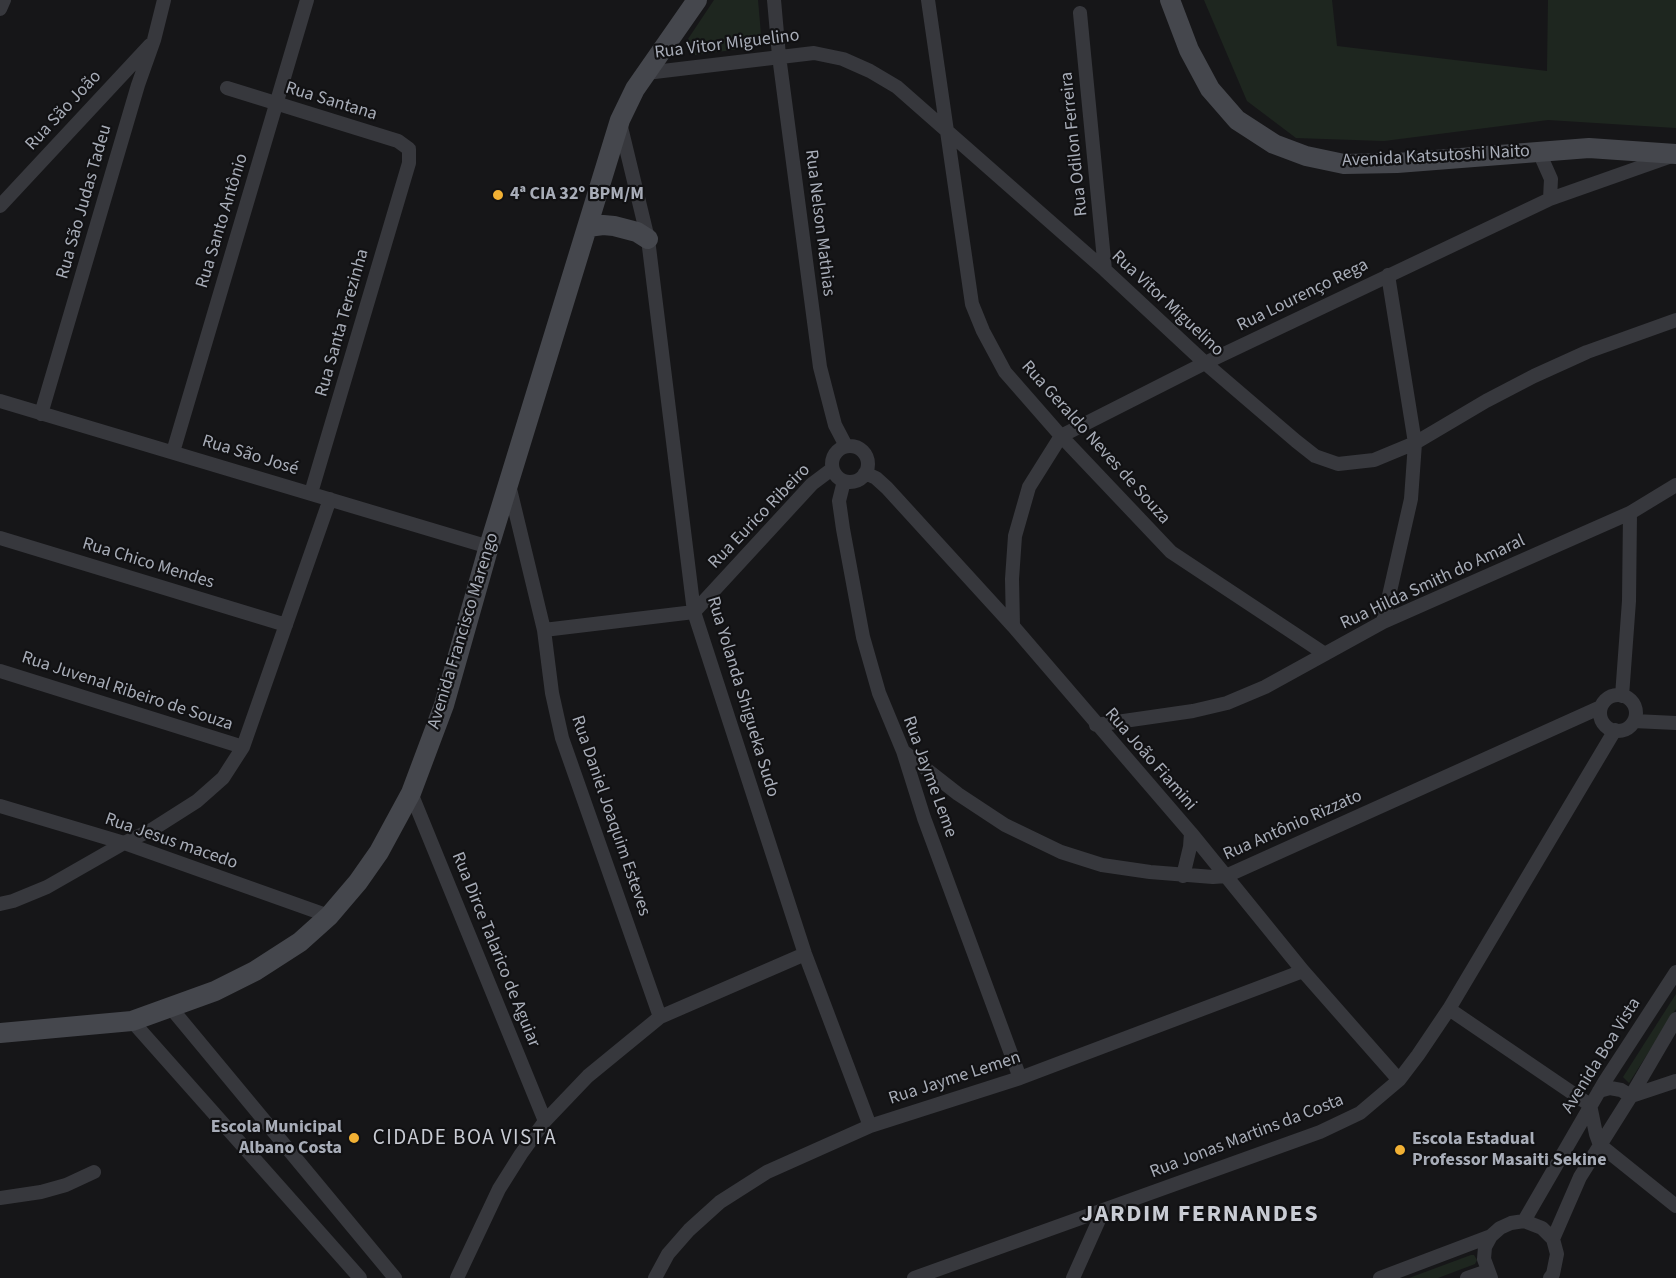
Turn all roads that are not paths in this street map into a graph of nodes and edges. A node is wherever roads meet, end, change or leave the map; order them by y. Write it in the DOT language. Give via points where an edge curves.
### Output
graph roads {
  1 [pos="4,0"];
  2 [pos="164,0"];
  3 [pos="307,0"];
  4 [pos="697,0"];
  5 [pos="774,0"];
  6 [pos="928,0"];
  7 [pos="1170,0"];
  8 [pos="0,9"];
  9 [pos="1080,14"];
  10 [pos="154,40"];
  11 [pos="779,56"];
  12 [pos="646,73"];
  13 [pos="227,88"];
  14 [pos="277,104"];
  15 [pos="620,120"];
  16 [pos="948,132"];
  17 [pos="1539,152"];
  18 [pos="1676,154"];
  19 [pos="409,163"];
  20 [pos="1550,199"];
  21 [pos="0,206"];
  22 [pos="588,226"];
  23 [pos="648,238"];
  24 [pos="1105,270"];
  25 [pos="1388,275"];
  26 [pos="1676,320"];
  27 [pos="1205,363"];
  28 [pos="0,401"];
  29 [pos="41,414"];
  30 [pos="1061,436"];
  31 [pos="1415,443"];
  32 [pos="846,446"];
  33 [pos="173,452"];
  34 [pos="832,469"];
  35 [pos="865,473"];
  36 [pos="844,481"];
  37 [pos="508,483"];
  38 [pos="1676,485"];
  39 [pos="311,493"];
  40 [pos="330,499"];
  41 [pos="1630,513"];
  42 [pos="0,538"];
  43 [pos="489,546"];
  44 [pos="694,612"];
  45 [pos="1383,622"];
  46 [pos="286,625"];
  47 [pos="1013,626"];
  48 [pos="544,630"];
  49 [pos="1325,654"];
  50 [pos="0,670"];
  51 [pos="1623,696"];
  52 [pos="1601,707"];
  53 [pos="1634,721"];
  54 [pos="1676,723"];
  55 [pos="1096,725"];
  56 [pos="1615,730"];
  57 [pos="243,747"];
  58 [pos="903,751"];
  59 [pos="411,793"];
  60 [pos="0,806"];
  61 [pos="1191,833"];
  62 [pos="124,843"];
  63 [pos="1183,876"];
  64 [pos="1226,876"];
  65 [pos="0,904"];
  66 [pos="329,916"];
  67 [pos="805,954"];
  68 [pos="1304,971"];
  69 [pos="1676,972"];
  70 [pos="171,1008"];
  71 [pos="1449,1009"];
  72 [pos="660,1017"];
  73 [pos="1676,1019"];
  74 [pos="132,1020"];
  75 [pos="0,1033"];
  76 [pos="1020,1078"];
  77 [pos="1399,1080"];
  78 [pos="1676,1081"];
  79 [pos="1599,1091"];
  80 [pos="1631,1096"];
  81 [pos="1590,1105"];
  82 [pos="545,1122"];
  83 [pos="870,1126"];
  84 [pos="1600,1145"];
  85 [pos="94,1172"];
  86 [pos="0,1198"];
  87 [pos="1676,1206"];
  88 [pos="1103,1211"];
  89 [pos="1524,1221"];
  90 [pos="1491,1236"];
  91 [pos="1553,1239"];
  92 [pos="1553,1275"];
  93 [pos="1488,1276"];
  94 [pos="360,1278"];
  95 [pos="395,1278"];
  96 [pos="457,1278"];
  97 [pos="655,1278"];
  98 [pos="914,1278"];
  99 [pos="1073,1278"];
  100 [pos="1380,1278"];
  101 [pos="1467,1278"];
  1 -- 8 [label="street"];
  2 -- 10 [label="street, Rua São Judas Tadeu"];
  3 -- 14 [label="street, Rua Santo Antônio"];
  4 -- 12 [label="main road, Avenida Francisco Marengo"];
  5 -- 11 [label="street, Rua Nelson Mathias"];
  6 -- 16 [label="street, Rua Geraldo Neves de Souza"];
  7 -- 17 [label="main road, Avenida Katsutoshi Naito" via="1189,50 1210,88 1237,120 1274,144 1344,164"];
  9 -- 24 [label="street, Rua Odilon Ferreira"];
  10 -- 21 [label="street, Rua São João"];
  10 -- 29 [label="street, Rua São Judas Tadeu"];
  11 -- 12 [label="street, Rua Vitor Miguelino"];
  11 -- 16 [label="street, Rua Vitor Miguelino" via="814,53 870,70 897,87"];
  11 -- 32 [label="street, Rua Nelson Mathias" via="820,367 834,425"];
  12 -- 15 [label="main road, Avenida Francisco Marengo"];
  13 -- 14 [label="street, Rua Santana"];
  14 -- 19 [label="street, Rua Santana" via="398,141 408,149"];
  14 -- 33 [label="street, Rua Santo Antônio"];
  15 -- 22 [label="main road, Avenida Francisco Marengo"];
  15 -- 23 [label="street, Rua Yolanda Shigueka Sudo"];
  16 -- 24 [label="street, Rua Vitor Miguelino"];
  16 -- 30 [label="street, Rua Geraldo Neves de Souza" via="972,304 1005,372"];
  17 -- 18 [label="main road, Avenida Katsutoshi Naito" via="1589,148"];
  17 -- 20 [label="street" via="1551,179"];
  18 -- 20 [label="street, Rua Lourenço Rega"];
  19 -- 39 [label="street, Rua Santa Terezinha"];
  20 -- 25 [label="street, Rua Lourenço Rega"];
  22 -- 23 [label="main road" via="614,226"];
  22 -- 37 [label="main road, Avenida Francisco Marengo"];
  23 -- 44 [label="street, Rua Yolanda Shigueka Sudo"];
  24 -- 27 [label="street, Rua Vitor Miguelino"];
  25 -- 27 [label="street, Rua Lourenço Rega"];
  25 -- 31 [label="street"];
  26 -- 31 [label="street, Rua Vitor Miguelino" via="1545,371"];
  27 -- 30 [label="street, Rua Lourenço Rega"];
  27 -- 31 [label="street, Rua Vitor Miguelino" via="1316,456 1338,464 1374,460"];
  28 -- 29 [label="street, Rua São José"];
  29 -- 33 [label="street, Rua São José"];
  30 -- 47 [label="street" via="1029,487 1015,536"];
  30 -- 49 [label="street, Rua Geraldo Neves de Souza" via="1171,552"];
  31 -- 45 [label="street" via="1411,499"];
  32 -- 34 [label="street" via="833,458"];
  32 -- 35 [label="street" via="862,452 867,462"];
  33 -- 39 [label="street, Rua São José"];
  34 -- 36 [label="street"];
  34 -- 44 [label="street, Rua Eurico Ribeiro" via="812,484"];
  35 -- 36 [label="street" via="856,481"];
  35 -- 47 [label="street, Rua João Fiamini" via="887,488"];
  36 -- 58 [label="street, Rua Jayme Leme" via="839,501 863,638 879,693"];
  37 -- 43 [label="main road, Avenida Francisco Marengo"];
  37 -- 48 [label="street, Rua Daniel Joaquim Esteves"];
  38 -- 41 [label="street, Rua Hilda Smith do Amaral"];
  39 -- 40 [label="street, Rua São José"];
  40 -- 43 [label="street, Rua São José"];
  40 -- 46 [label="street"];
  41 -- 45 [label="street, Rua Hilda Smith do Amaral"];
  41 -- 51 [label="street"];
  42 -- 46 [label="street, Rua Chico Mendes"];
  43 -- 59 [label="main road, Avenida Francisco Marengo" via="444,705"];
  44 -- 48 [label="street"];
  44 -- 67 [label="street, Rua Yolanda Shigueka Sudo"];
  45 -- 49 [label="street, Rua Hilda Smith do Amaral"];
  46 -- 57 [label="street"];
  47 -- 55 [label="street, Rua João Fiamini"];
  48 -- 72 [label="street, Rua Daniel Joaquim Esteves" via="562,738"];
  49 -- 55 [label="street, Rua Hilda Smith do Amaral" via="1227,703"];
  50 -- 57 [label="street, Rua Juvenal Ribeiro de Souza"];
  51 -- 52 [label="street" via="1612,696"];
  51 -- 53 [label="street" via="1635,708"];
  52 -- 56 [label="street" via="1602,722"];
  52 -- 64 [label="street, Rua Antônio Rizzato"];
  53 -- 54 [label="street"];
  53 -- 56 [label="street"];
  55 -- 61 [label="street, Rua João Fiamini"];
  56 -- 71 [label="street, Rua Jonas Martins da Costa"];
  57 -- 62 [label="street" via="223,778 197,801"];
  58 -- 63 [label="street, Rua Antônio Rizzato" via="1005,825 1061,852 1102,865"];
  58 -- 76 [label="street, Rua Jayme Leme"];
  59 -- 66 [label="main road, Avenida Francisco Marengo" via="379,852"];
  59 -- 82 [label="street, Rua Dirce Talarico de Aguiar"];
  60 -- 62 [label="street, Rua Jesus macedo"];
  61 -- 63 [label="street"];
  61 -- 64 [label="street, Rua João Fiamini"];
  62 -- 65 [label="street" via="47,887"];
  62 -- 66 [label="street, Rua Jesus macedo"];
  63 -- 64 [label="street, Rua Antônio Rizzato"];
  64 -- 68 [label="street, Rua João Fiamini"];
  66 -- 70 [label="main road, Avenida Francisco Marengo" via="300,942 255,971"];
  67 -- 72 [label="street"];
  67 -- 83 [label="street, Rua Yolanda Shigueka Sudo"];
  68 -- 76 [label="street, Rua Jayme Lemen"];
  68 -- 77 [label="street, Rua João Fiamini"];
  69 -- 79 [label="street, Avenida Boa Vista"];
  70 -- 74 [label="main road, Avenida Francisco Marengo"];
  70 -- 95 [label="street"];
  71 -- 77 [label="street, Rua Jonas Martins da Costa"];
  71 -- 81 [label="street"];
  72 -- 82 [label="street" via="588,1076"];
  73 -- 80 [label="street"];
  74 -- 75 [label="main road, Avenida Francisco Marengo"];
  74 -- 94 [label="street"];
  76 -- 83 [label="street, Rua Jayme Lemen"];
  77 -- 88 [label="street, Rua Jonas Martins da Costa" via="1360,1113 1320,1132"];
  78 -- 80 [label="street"];
  79 -- 80 [label="street" via="1610,1088"];
  79 -- 81 [label="street, Avenida Boa Vista"];
  80 -- 84 [label="street"];
  81 -- 84 [label="street"];
  81 -- 89 [label="street, Avenida Boa Vista"];
  82 -- 96 [label="street" via="499,1190"];
  83 -- 97 [label="street, Rua Jayme Lemen" via="767,1172 720,1202 668,1254"];
  84 -- 87 [label="street"];
  84 -- 91 [label="street" via="1580,1177"];
  85 -- 86 [label="street" via="41,1192"];
  88 -- 98 [label="street, Rua Jonas Martins da Costa"];
  88 -- 99 [label="street"];
  89 -- 90 [label="street" via="1511,1222"];
  89 -- 91 [label="street" via="1542,1228"];
  90 -- 93 [label="street" via="1484,1259"];
  90 -- 100 [label="street"];
  91 -- 92 [label="street" via="1557,1254"];
  93 -- 101 [label="street"];
}
